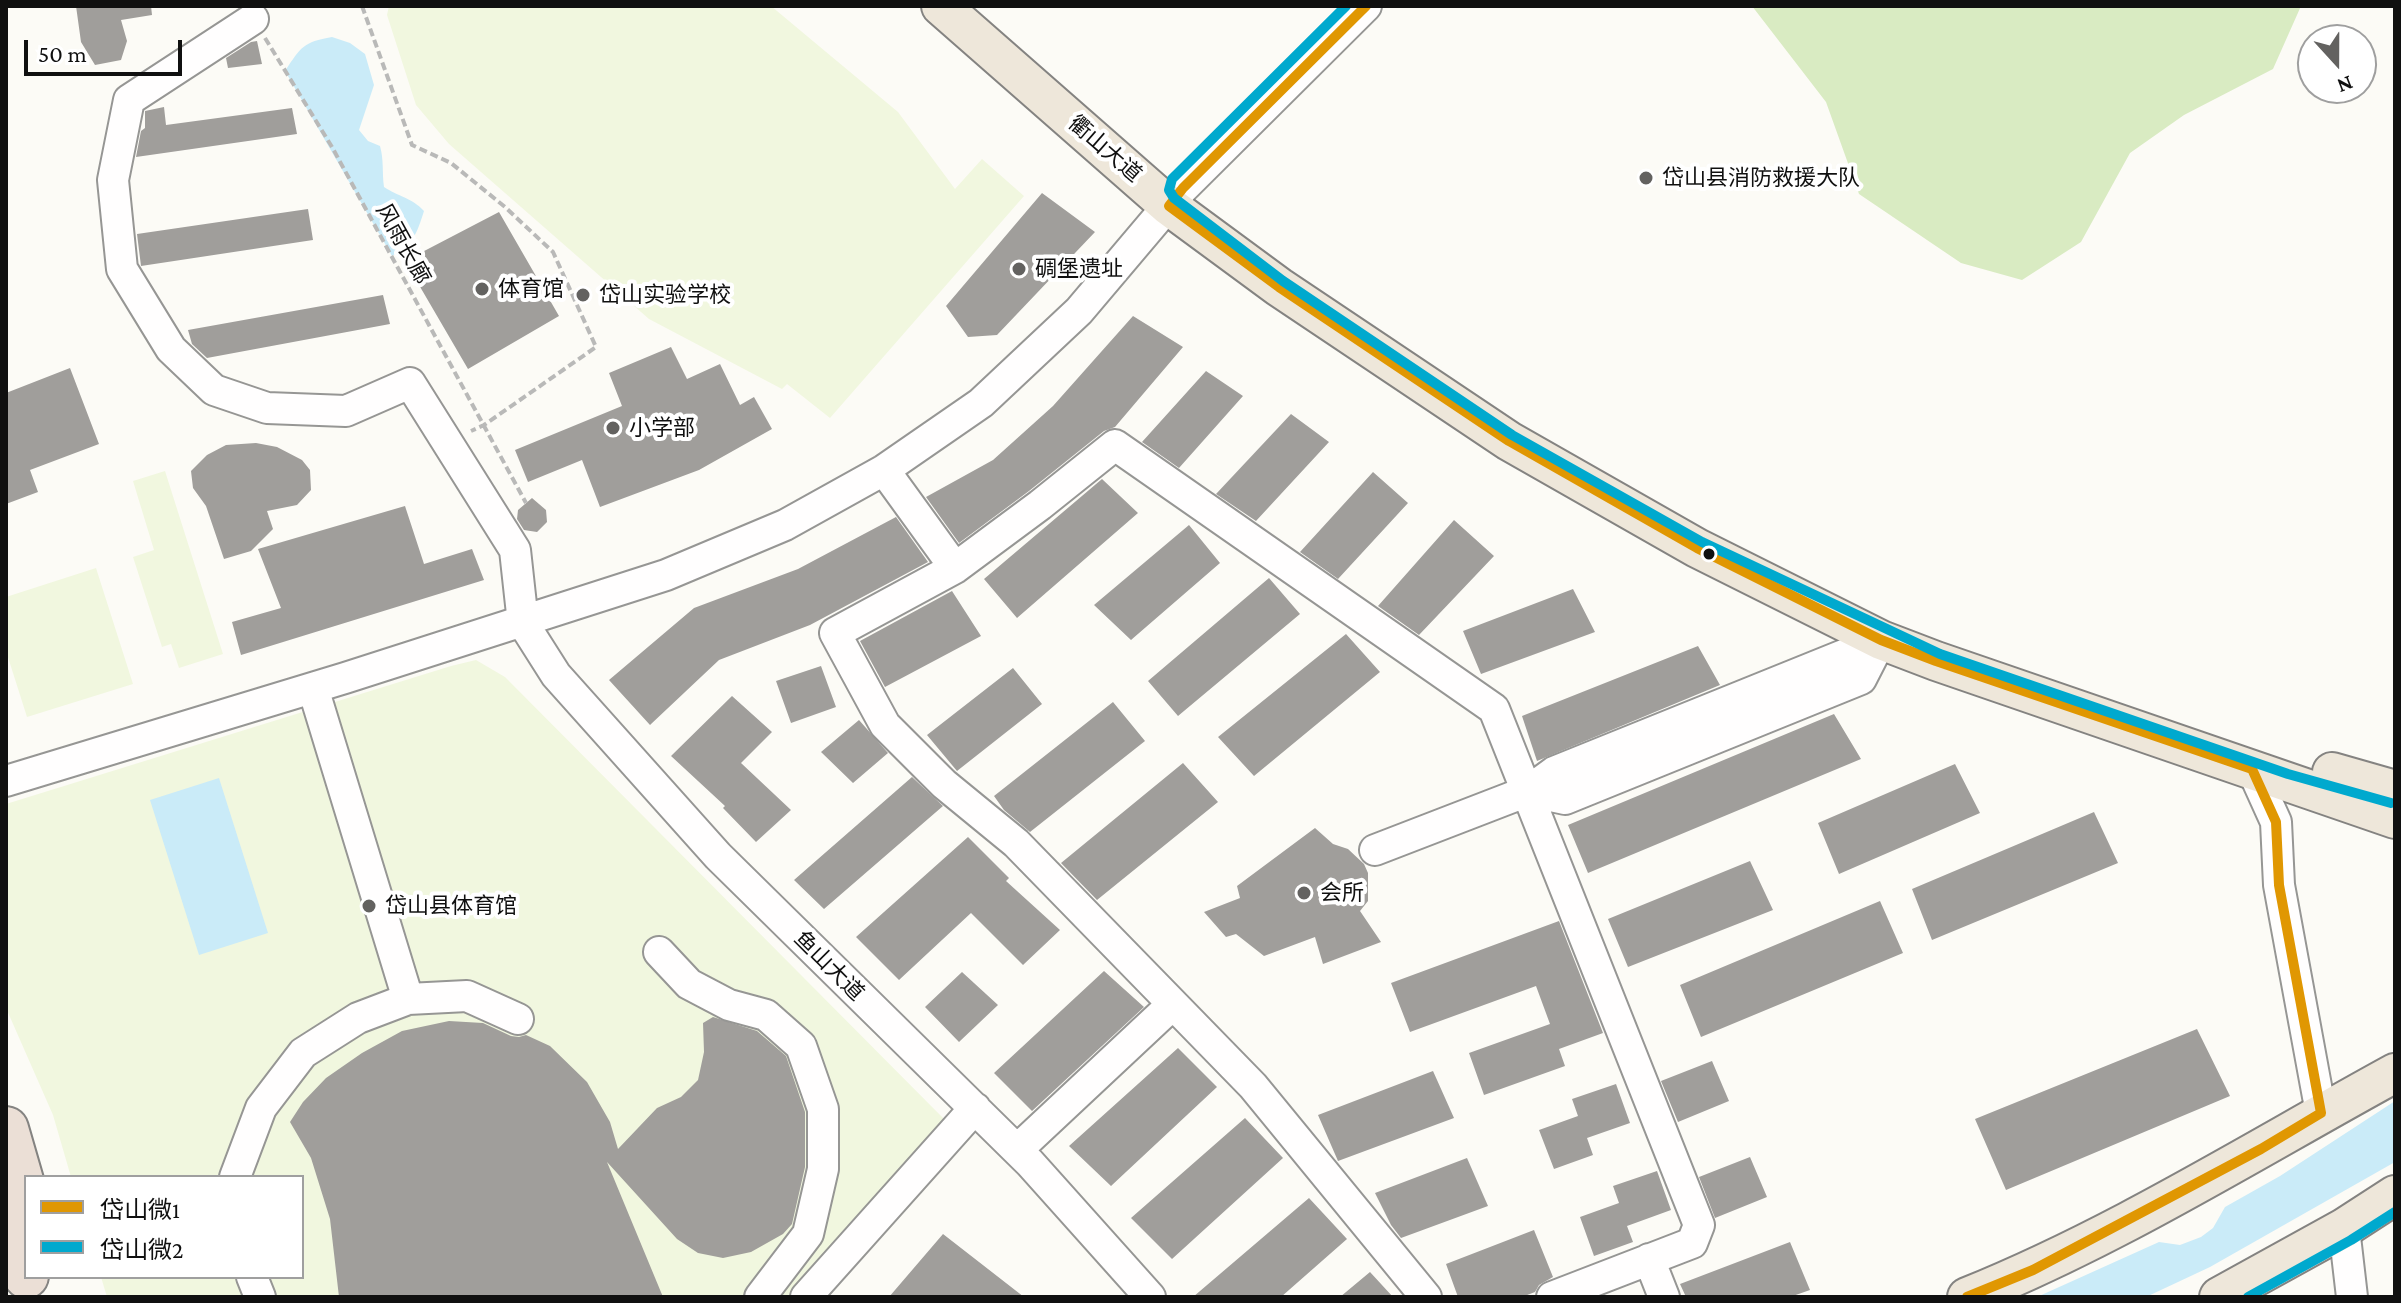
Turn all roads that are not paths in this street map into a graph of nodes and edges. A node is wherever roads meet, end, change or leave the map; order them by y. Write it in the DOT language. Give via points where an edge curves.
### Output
graph roads {
  1 [pos="941,6"];
  2 [pos="974,6"];
  3 [pos="1366,6"];
  4 [pos="253,19"];
  5 [pos="1176,197"];
  6 [pos="884,470"];
  7 [pos="955,568"];
  8 [pos="523,623"];
  9 [pos="1881,640"];
  10 [pos="313,688"];
  11 [pos="2252,769"];
  12 [pos="6,781"];
  13 [pos="2395,790"];
  14 [pos="1528,791"];
  15 [pos="2320,793"];
  16 [pos="2395,819"];
  17 [pos="2276,822"];
  18 [pos="1375,850"];
  19 [pos="659,952"];
  20 [pos="408,999"];
  21 [pos="1173,1004"];
  22 [pos="518,1019"];
  23 [pos="2395,1073"];
  24 [pos="975,1108"];
  25 [pos="2321,1113"];
  26 [pos="6,1129"];
  27 [pos="1017,1150"];
  28 [pos="236,1175"];
  29 [pos="24,1191"];
  30 [pos="2395,1195"];
  31 [pos="6,1205"];
  32 [pos="2344,1228"];
  33 [pos="1649,1259"];
  34 [pos="24,1269"];
  35 [pos="760,1297"];
  36 [pos="806,1297"];
  37 [pos="1150,1297"];
  38 [pos="1426,1297"];
  39 [pos="1552,1297"];
  40 [pos="1664,1297"];
  41 [pos="1967,1297"];
  42 [pos="2219,1297"];
  43 [pos="2352,1297"];
  1 -- 5 [label="main road, 衢山大道"];
  2 -- 5 [label="main road, 衢山大道"];
  3 -- 5 [label="street"];
  4 -- 8 [label="street" via="129,100 113,180 122,269 171,349 214,390 267,408 346,411 410,383 515,550"];
  5 -- 6 [label="street" via="1079,311 981,403"];
  5 -- 9 [label="main road, 衢山大道" via="1279,287 1509,441 1697,548"];
  5 -- 13 [label="main road, 衢山大道" via="1520,423 1708,529 1945,641 2293,761"];
  6 -- 7 [label="street"];
  6 -- 8 [label="street" via="785,525 666,575"];
  7 -- 14 [label="street" via="1115,445 1494,709"];
  7 -- 21 [label="street" via="835,633 885,725 944,784 1016,843"];
  8 -- 10 [label="street"];
  8 -- 24 [label="street, 鱼山大道" via="556,675 718,856"];
  9 -- 11 [label="main road, 衢山大道"];
  9 -- 14 [label="street" via="1554,772"];
  10 -- 12 [label="street"];
  10 -- 20 [label="street"];
  11 -- 15 [label="main road, 衢山大道"];
  11 -- 17 [label="street"];
  14 -- 18 [label="street"];
  14 -- 33 [label="street" via="1699,1225 1692,1243"];
  15 -- 16 [label="main road, 衢山大道"];
  15 -- 17 [label="street"];
  17 -- 25 [label="street" via="2279,885"];
  19 -- 35 [label="street" via="689,984 729,1005 766,1015 801,1046 823,1109 823,1169 808,1234"];
  20 -- 22 [label="street" via="467,996"];
  20 -- 28 [label="street" via="358,1018 303,1053 261,1108"];
  21 -- 27 [label="street"];
  21 -- 38 [label="street" via="1253,1086"];
  23 -- 25 [label="main road"];
  24 -- 27 [label="street, 鱼山大道"];
  24 -- 36 [label="street"];
  25 -- 41 [label="main road" via="2033,1270"];
  26 -- 29 [label="highway"];
  27 -- 37 [label="street, 鱼山大道"];
  30 -- 32 [label="main road"];
  31 -- 34 [label="highway"];
  32 -- 42 [label="main road"];
  32 -- 43 [label="street"];
  33 -- 39 [label="street"];
  33 -- 40 [label="street"];
}
